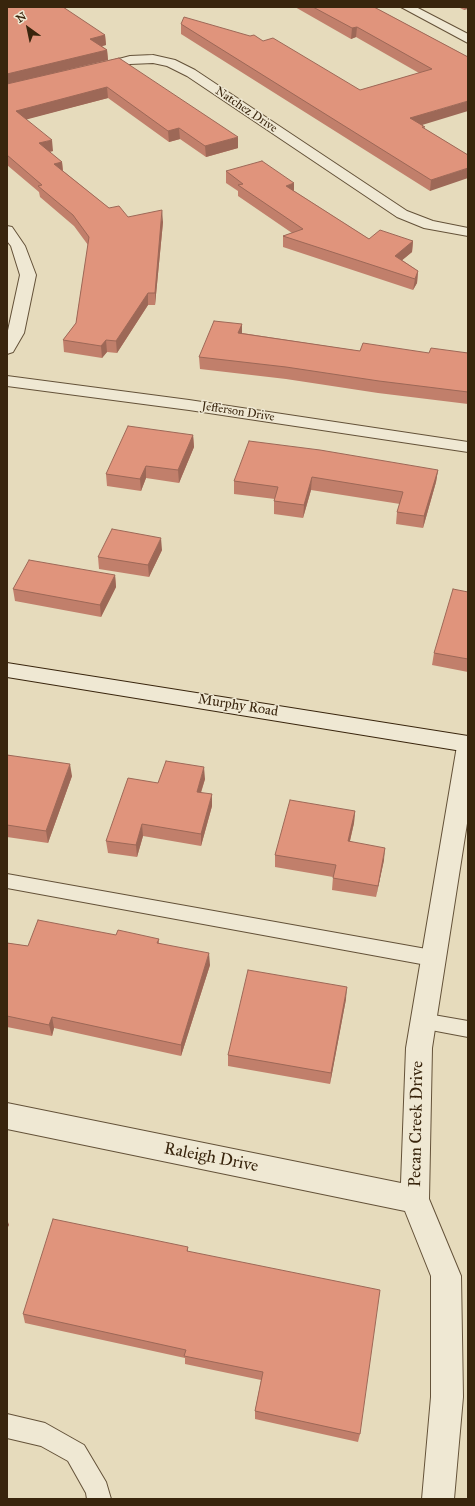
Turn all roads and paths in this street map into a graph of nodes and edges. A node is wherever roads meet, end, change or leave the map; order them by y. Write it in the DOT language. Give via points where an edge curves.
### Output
graph roads {
  1 [pos="407,7"];
  2 [pos="468,39"];
  3 [pos="85,71"];
  4 [pos="7,230"];
  5 [pos="468,232"];
  6 [pos="7,349"];
  7 [pos="7,381"];
  8 [pos="468,446"];
  9 [pos="7,670"];
  10 [pos="468,745"];
  11 [pos="7,881"];
  12 [pos="432,958"];
  13 [pos="422,1021"];
  14 [pos="468,1029"];
  15 [pos="7,1116"];
  16 [pos="415,1199"];
  17 [pos="7,1426"];
  18 [pos="100,1499"];
  19 [pos="438,1499"];
  1 -- 2 [label="street"];
  3 -- 5 [label="street, Natchez Drive" via="130,60 153,59 171,63 191,73 402,214 429,225"];
  4 -- 6 [label="street" via="18,246 28,275 16,333"];
  7 -- 8 [label="street, Jefferson Drive"];
  9 -- 10 [label="street, Murphy Road"];
  10 -- 12 [label="street, Pecan Creek Drive"];
  11 -- 12 [label="lane"];
  12 -- 13 [label="street, Pecan Creek Drive"];
  13 -- 14 [label="lane"];
  13 -- 16 [label="street, Pecan Creek Drive" via="418,1048"];
  15 -- 16 [label="street, Raleigh Drive"];
  16 -- 19 [label="street, Pecan Creek Drive" via="446,1276 447,1397"];
  17 -- 18 [label="lane" via="45,1435 76,1453 98,1490"];
}
